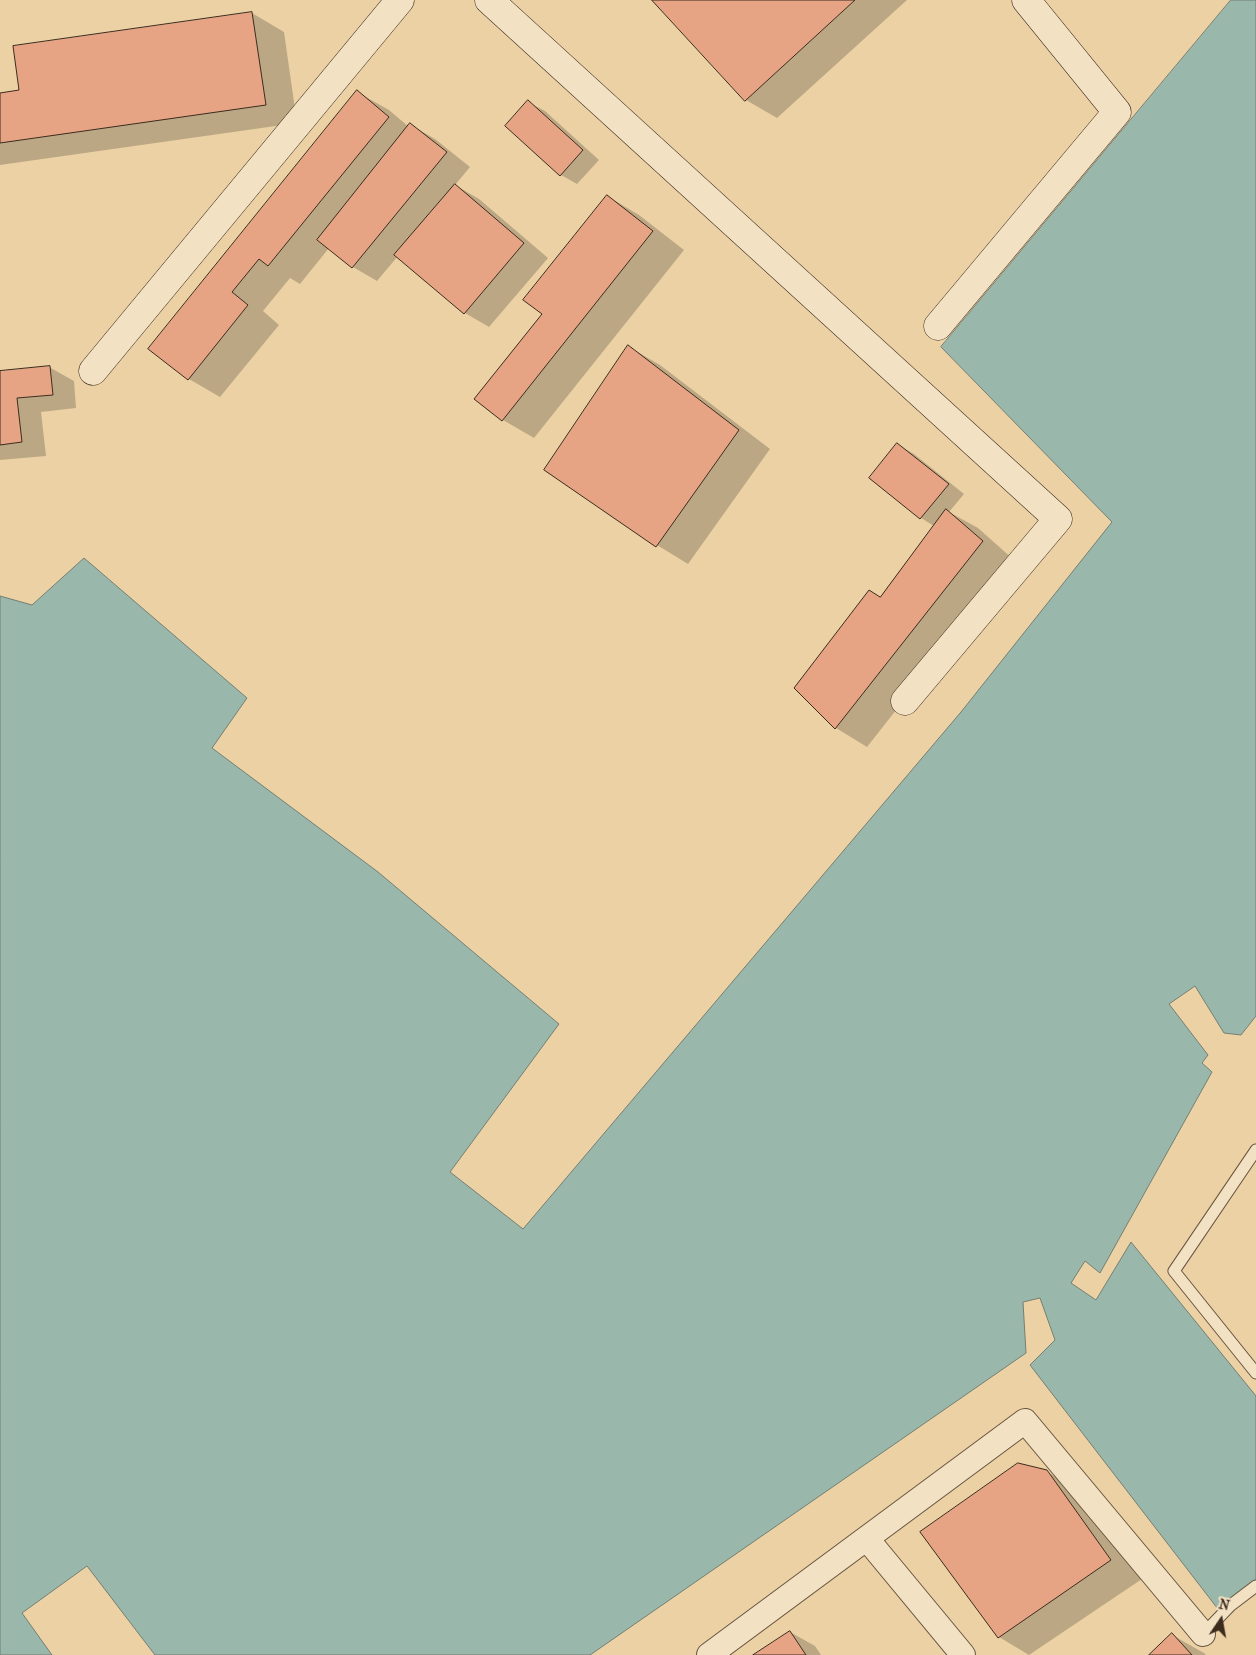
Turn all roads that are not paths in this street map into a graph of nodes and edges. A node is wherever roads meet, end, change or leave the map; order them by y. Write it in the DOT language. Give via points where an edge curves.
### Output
graph roads {
  1 [pos="400,0"];
  2 [pos="489,0"];
  3 [pos="1026,0"];
  4 [pos="938,326"];
  5 [pos="93,371"];
  6 [pos="905,701"];
  7 [pos="1256,1150"];
  8 [pos="1256,1373"];
  9 [pos="867,1539"];
  10 [pos="1256,1586"];
  11 [pos="1203,1634"];
  12 [pos="709,1655"];
  13 [pos="963,1655"];
  1 -- 5 [label="street"];
  2 -- 6 [label="street" via="1058,519"];
  3 -- 4 [label="street" via="1117,112"];
  7 -- 8 [label="lane" via="1174,1271"];
  9 -- 11 [label="street" via="1025,1421"];
  9 -- 12 [label="street"];
  9 -- 13 [label="street"];
  10 -- 11 [label="lane" via="1231,1605"];
}
